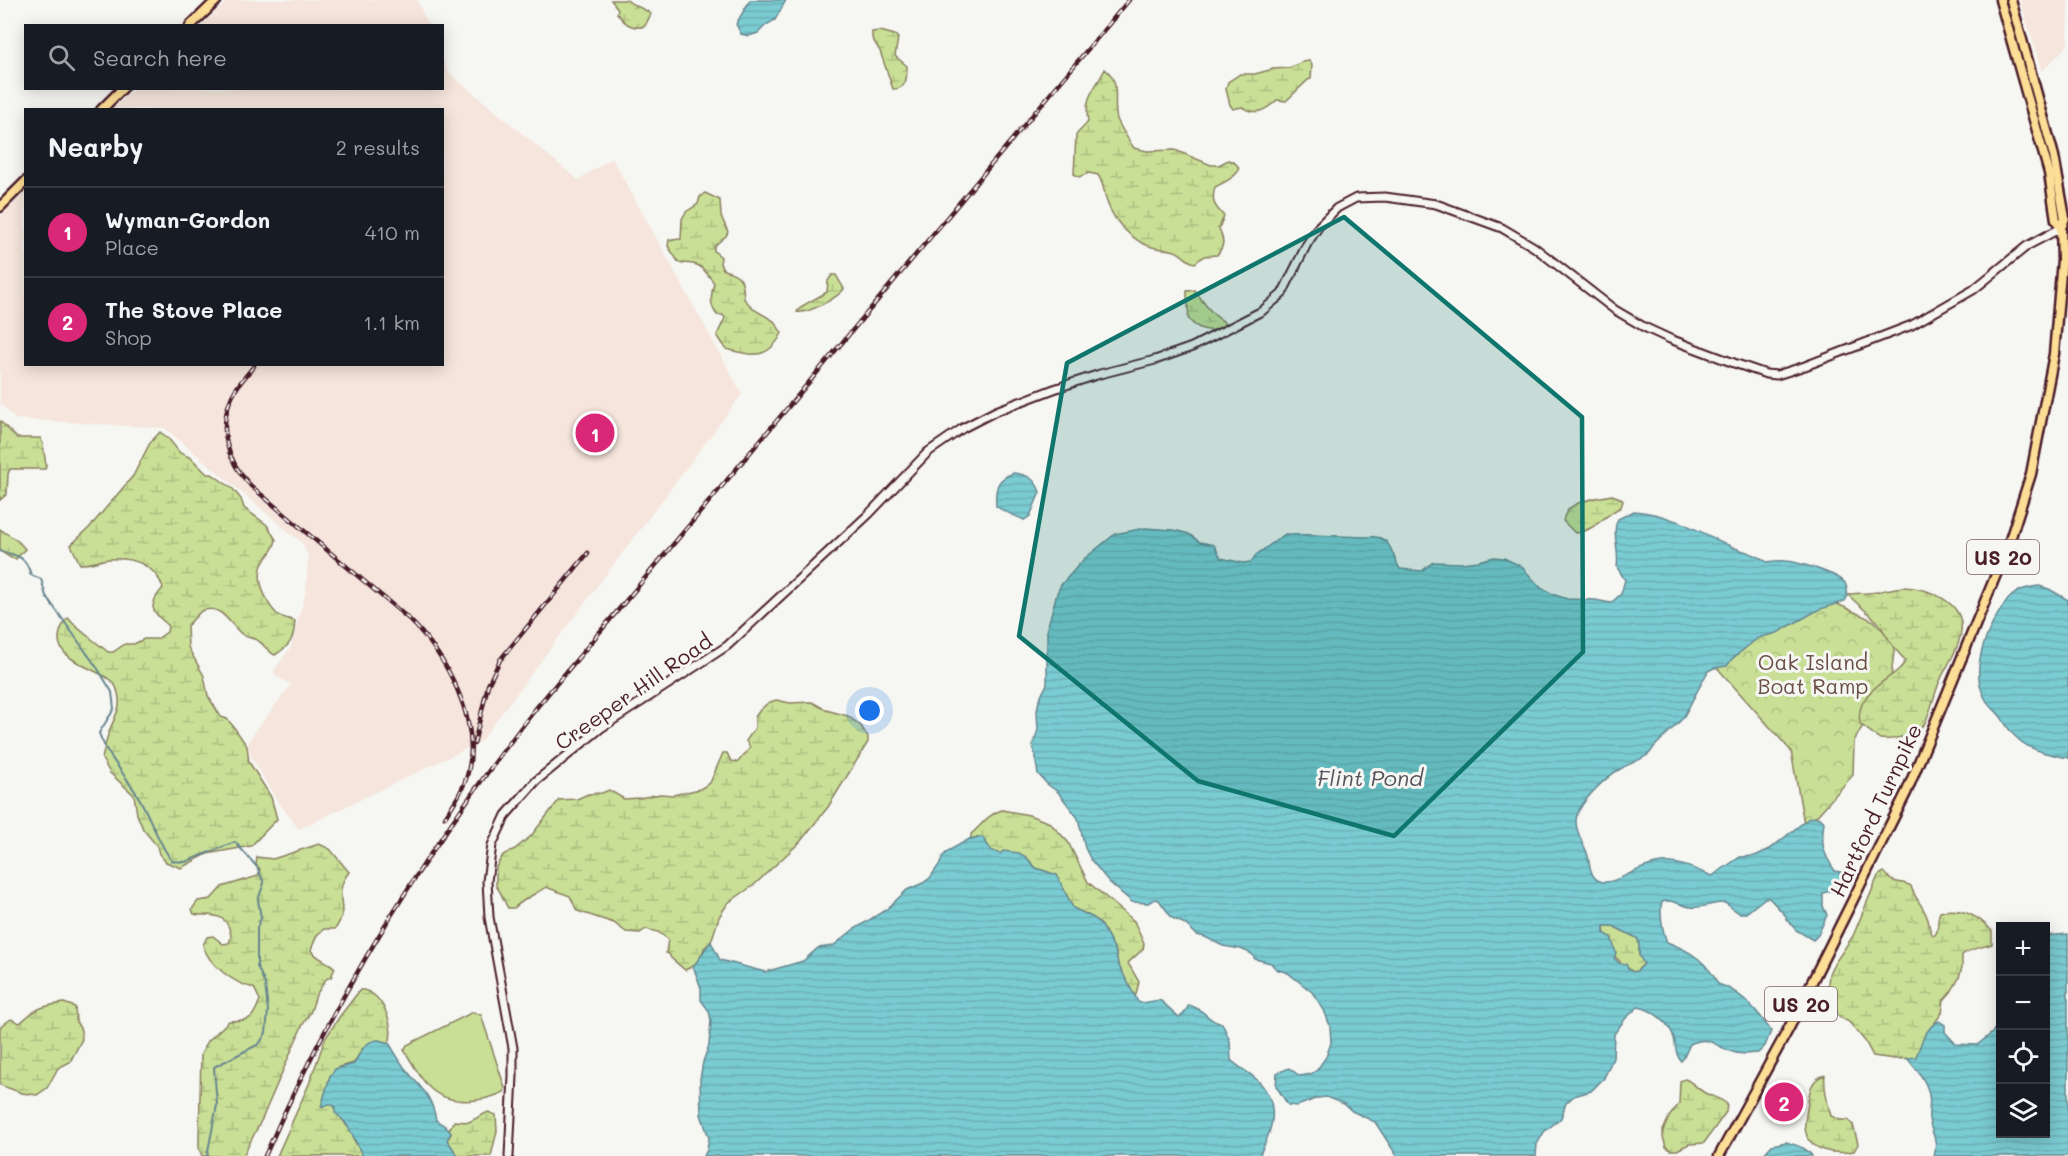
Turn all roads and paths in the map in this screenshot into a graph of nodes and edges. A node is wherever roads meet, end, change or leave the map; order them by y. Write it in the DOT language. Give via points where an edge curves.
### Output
graph roads {
  1 [pos="217,0"];
  2 [pos="2000,0"];
  3 [pos="2011,0"];
  4 [pos="2019,0"];
  5 [pos="192,24"];
  6 [pos="2026,51"];
  7 [pos="121,90"];
  8 [pos="103,108"];
  9 [pos="24,183"];
  10 [pos="2060,186"];
  11 [pos="2068,193"];
  12 [pos="0,207"];
  13 [pos="2065,226"];
  14 [pos="2068,250"];
  15 [pos="2062,260"];
  16 [pos="509,1156"];
  17 [pos="1719,1156"];
  1 -- 5 [label="main road"];
  2 -- 13 [label="main road, US 20" via="2049,173 2056,220"];
  3 -- 6 [label="main road, US 20"];
  4 -- 6 [label="main road"];
  6 -- 10 [label="main road, US 20"];
  7 -- 8 [label="main road"];
  9 -- 12 [label="main road"];
  10 -- 11 [label="main road"];
  10 -- 13 [label="main road, US 20"];
  13 -- 15 [label="main road, US 20"];
  13 -- 16 [label="street, Creeper Hill Road" via="2027,246 1972,290 1912,325 1777,375 1688,346 1636,323 1524,240 1488,222 1423,201 1356,198 1337,208 1319,226 1282,294 1262,311 1192,347 1054,389 986,415 928,452 869,514 727,646 601,728 536,781 508,811 490,850 487,887 497,969 513,1050"];
  14 -- 15 [label="main road"];
  15 -- 17 [label="main road, Hartford Turnpike / US 20" via="2054,354 2033,465 2009,543 1914,775 1879,849"];
}
